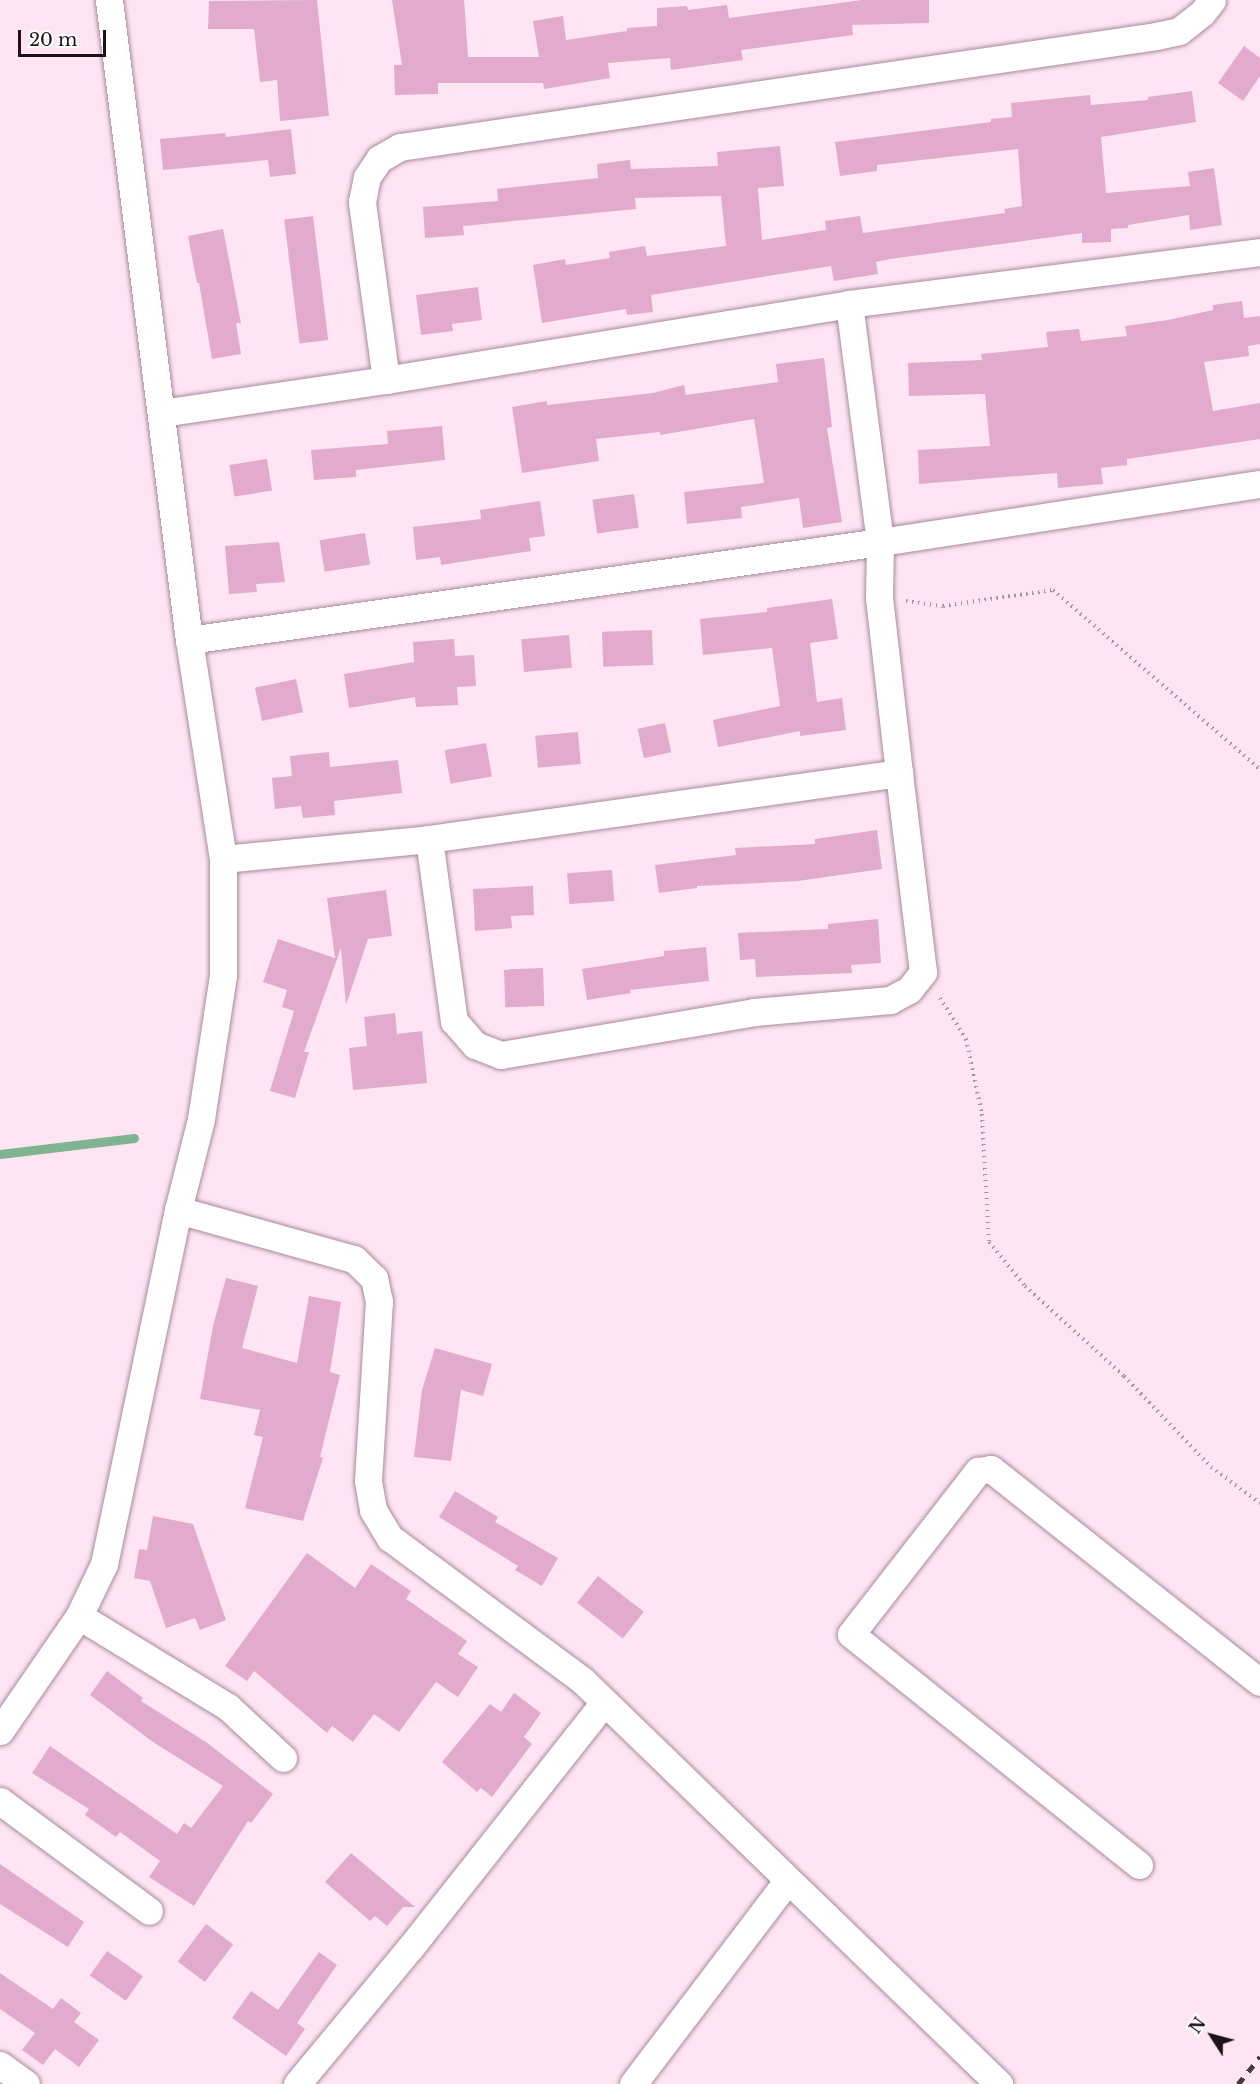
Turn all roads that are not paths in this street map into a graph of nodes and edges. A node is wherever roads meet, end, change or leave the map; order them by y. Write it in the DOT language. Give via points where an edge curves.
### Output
graph roads {
  1 [pos="109,0"];
  2 [pos="1212,0"];
  3 [pos="1260,252"];
  4 [pos="849,304"];
  5 [pos="386,380"];
  6 [pos="162,413"];
  7 [pos="1260,484"];
  8 [pos="880,542"];
  9 [pos="189,640"];
  10 [pos="899,773"];
  11 [pos="429,839"];
  12 [pos="223,859"];
  13 [pos="178,1210"];
  14 [pos="79,1616"];
  15 [pos="1260,1682"];
  16 [pos="604,1702"];
  17 [pos="0,1731"];
  18 [pos="283,1758"];
  19 [pos="0,1801"];
  20 [pos="1139,1865"];
  21 [pos="787,1881"];
  22 [pos="149,1911"];
  23 [pos="0,2065"];
  24 [pos="26,2084"];
  25 [pos="297,2084"];
  26 [pos="633,2084"];
  27 [pos="999,2084"];
  1 -- 6 [label="street"];
  2 -- 5 [label="street" via="1179,31 1156,36 400,147 379,159 367,177 362,202"];
  3 -- 4 [label="street"];
  4 -- 5 [label="street"];
  4 -- 8 [label="street"];
  5 -- 6 [label="street"];
  6 -- 9 [label="street"];
  7 -- 8 [label="street"];
  8 -- 9 [label="street"];
  8 -- 10 [label="street" via="879,598"];
  9 -- 12 [label="street"];
  10 -- 11 [label="street"];
  10 -- 11 [label="street" via="923,972 909,990 890,1000 754,1012 501,1055 475,1045 454,1021"];
  11 -- 12 [label="street"];
  12 -- 13 [label="street" via="224,975 201,1119"];
  13 -- 14 [label="street" via="104,1564"];
  13 -- 16 [label="street" via="354,1259 374,1278 379,1301 368,1481 373,1510 390,1538 582,1680"];
  14 -- 17 [label="street"];
  14 -- 18 [label="street" via="228,1707"];
  15 -- 20 [label="street" via="991,1469 978,1471 851,1634"];
  16 -- 21 [label="street"];
  16 -- 25 [label="street"];
  19 -- 22 [label="street"];
  21 -- 26 [label="street"];
  21 -- 27 [label="street"];
  23 -- 24 [label="street"];
}
